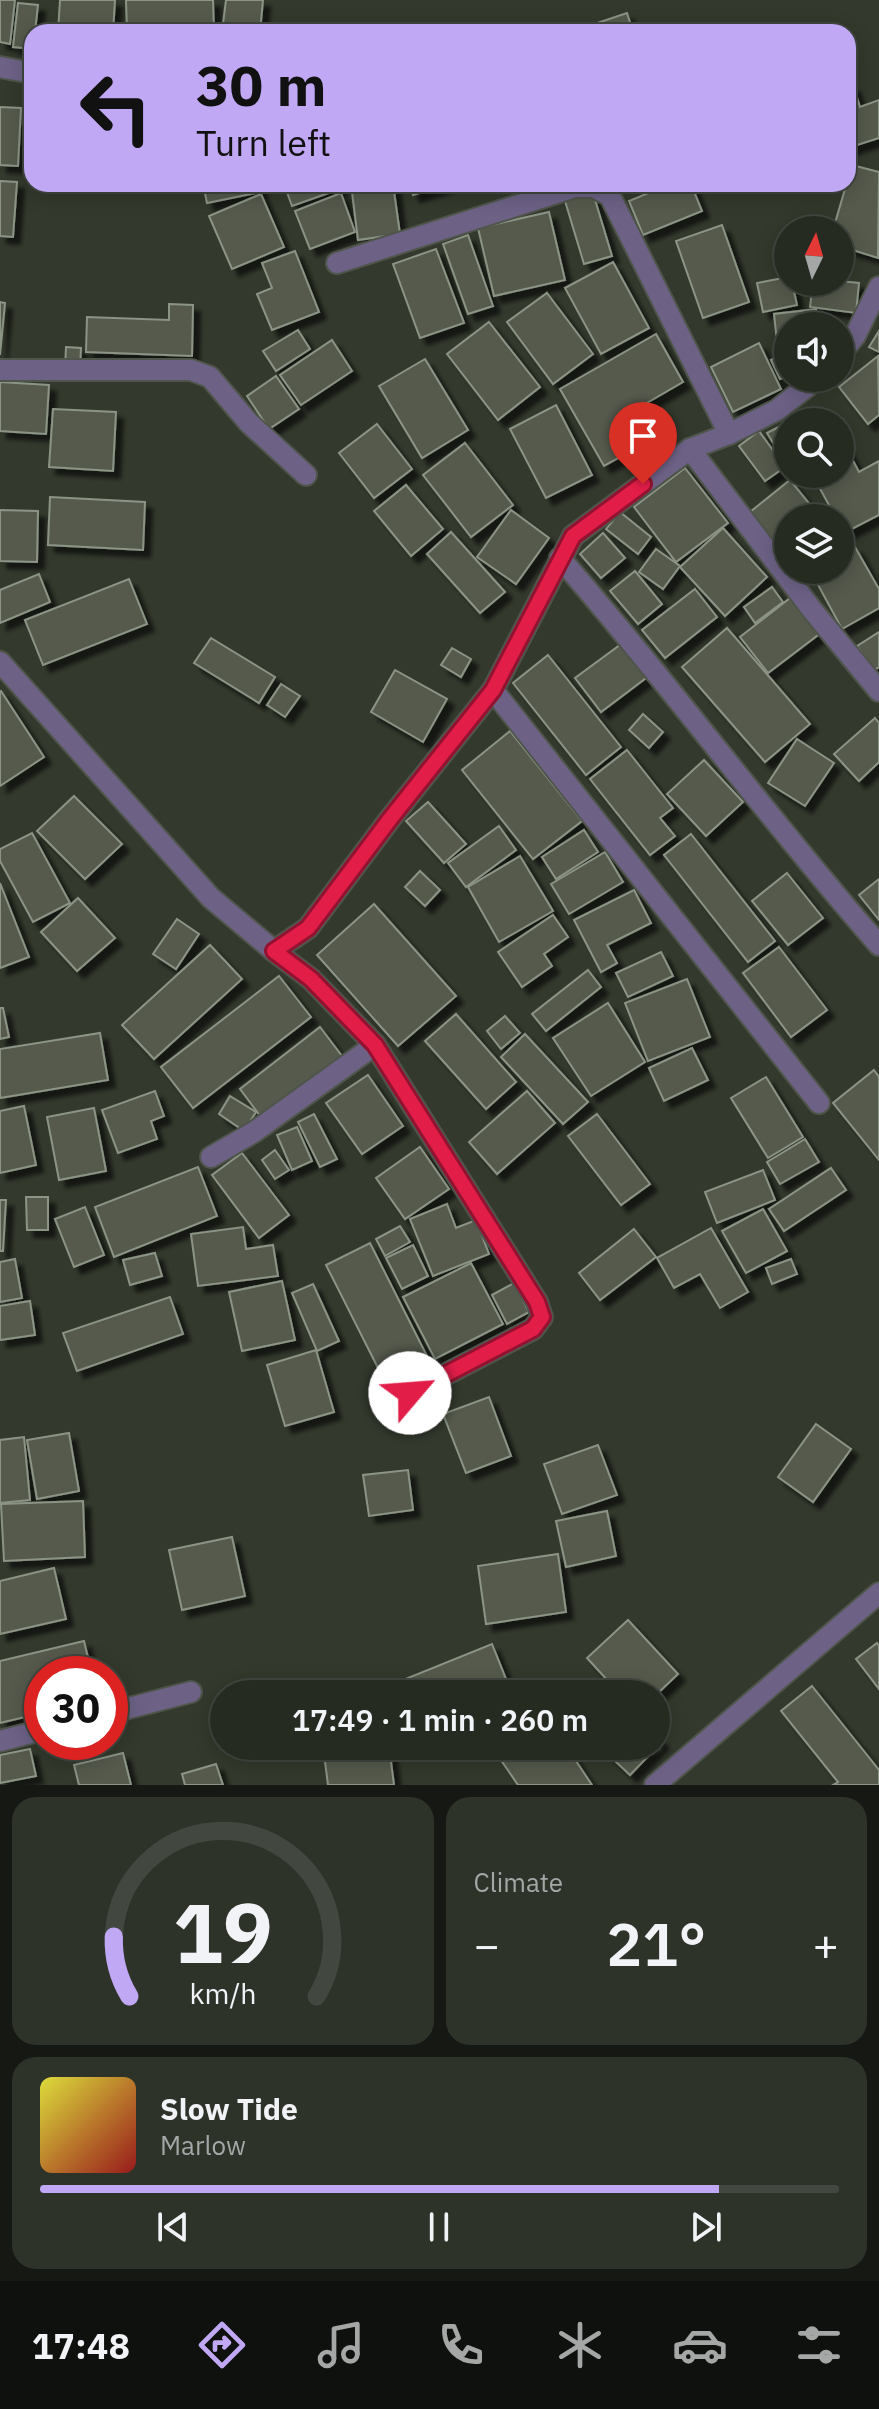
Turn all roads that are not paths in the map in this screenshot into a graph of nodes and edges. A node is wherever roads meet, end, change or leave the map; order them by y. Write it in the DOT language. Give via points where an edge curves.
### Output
graph roads {
  1 [pos="0,67"];
  2 [pos="24,72"];
  3 [pos="559,192"];
  4 [pos="603,192"];
  5 [pos="337,263"];
  6 [pos="879,287"];
  7 [pos="854,337"];
  8 [pos="0,370"];
  9 [pos="800,392"];
  10 [pos="729,434"];
  11 [pos="690,449"];
  12 [pos="306,475"];
  13 [pos="560,558"];
  14 [pos="0,662"];
  15 [pos="493,690"];
  16 [pos="879,691"];
  17 [pos="879,945"];
  18 [pos="274,951"];
  19 [pos="375,1045"];
  20 [pos="819,1103"];
  21 [pos="211,1157"];
  22 [pos="385,1406"];
  23 [pos="879,1593"];
  24 [pos="191,1692"];
  25 [pos="128,1708"];
  26 [pos="24,1735"];
  27 [pos="0,1741"];
  28 [pos="655,1785"];
  1 -- 2 [label="street"];
  3 -- 5 [label="street"];
  4 -- 10 [label="street" via="610,196"];
  6 -- 7 [label="street"];
  8 -- 12 [label="street" via="191,370 210,377 249,423"];
  9 -- 10 [label="street"];
  10 -- 11 [label="street"];
  11 -- 13 [label="street" via="573,536"];
  11 -- 16 [label="street"];
  13 -- 15 [label="street"];
  13 -- 17 [label="street"];
  14 -- 18 [label="street" via="211,898"];
  15 -- 18 [label="street" via="308,928"];
  15 -- 20 [label="street"];
  18 -- 19 [label="street" via="311,979"];
  19 -- 21 [label="street"];
  19 -- 22 [label="street" via="542,1317 533,1329"];
  23 -- 28 [label="street"];
  24 -- 25 [label="street"];
  26 -- 27 [label="street"];
}
